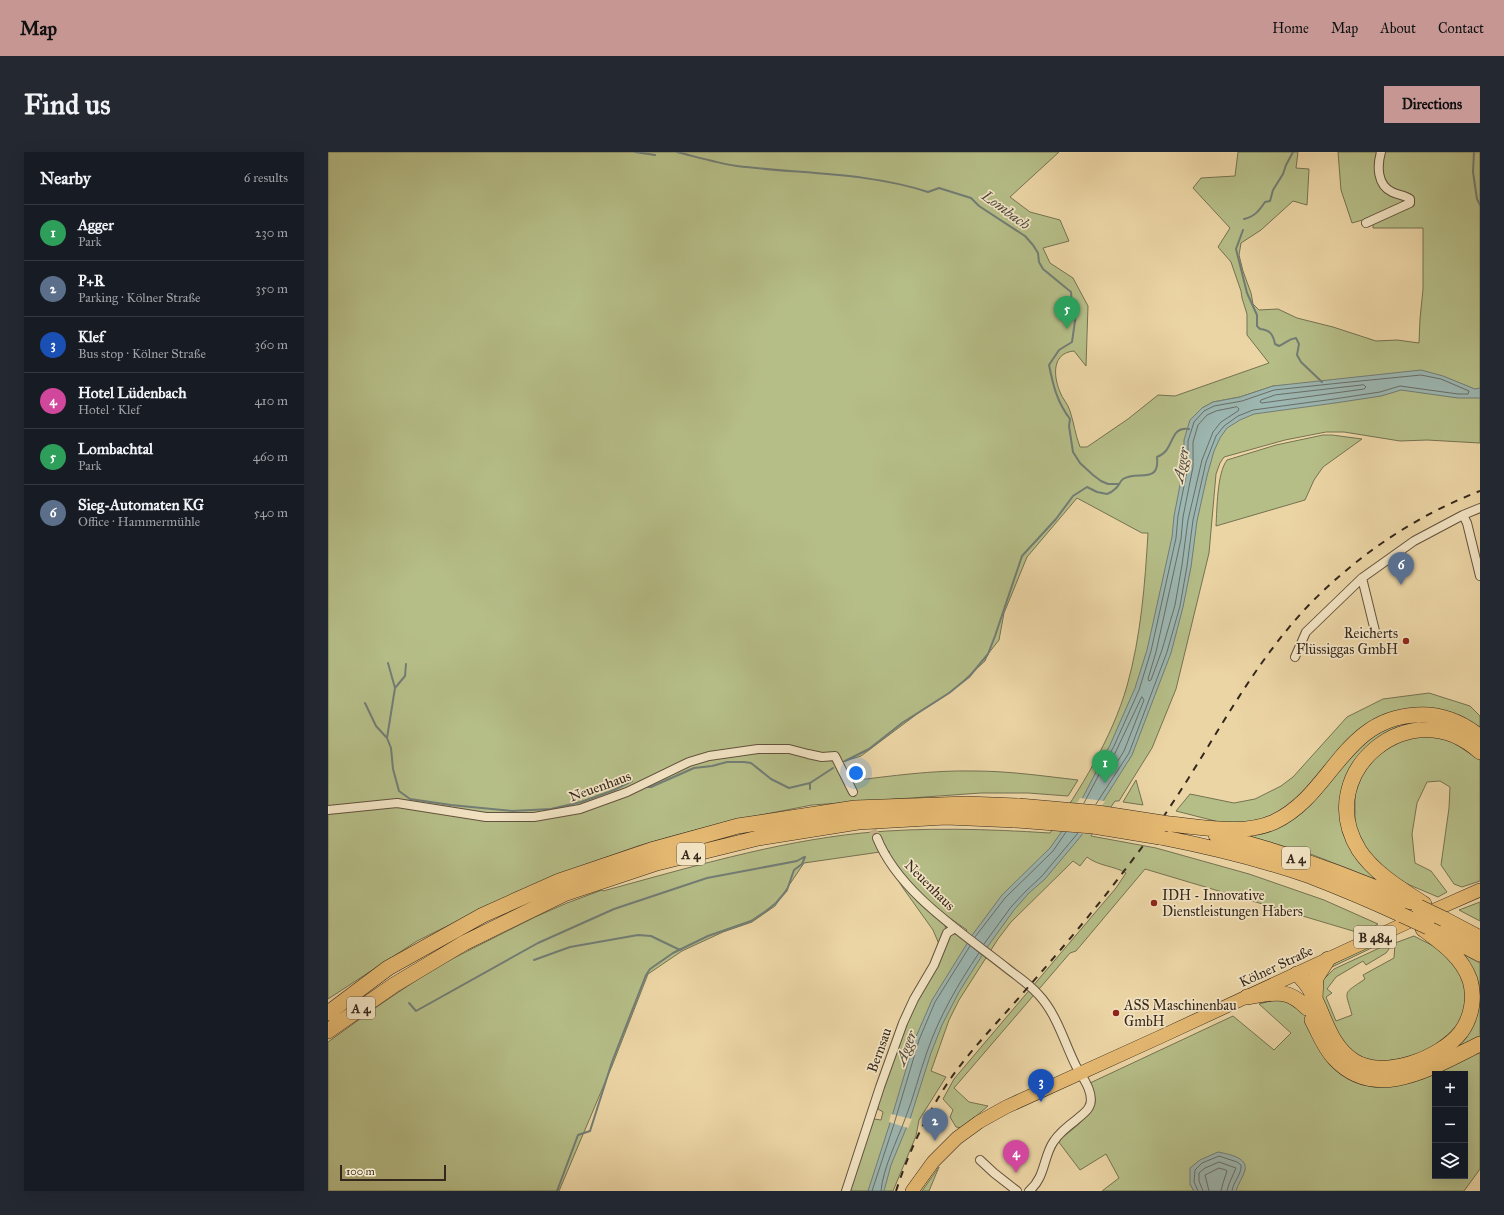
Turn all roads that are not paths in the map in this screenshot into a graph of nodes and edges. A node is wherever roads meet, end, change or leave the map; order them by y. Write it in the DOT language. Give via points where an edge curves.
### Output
graph roads {
  1 [pos="1381,152"];
  2 [pos="1366,223"];
  3 [pos="1480,508"];
  4 [pos="1463,515"];
  5 [pos="1480,576"];
  6 [pos="1362,578"];
  7 [pos="1375,631"];
  8 [pos="1295,657"];
  9 [pos="1480,737"];
  10 [pos="1480,752"];
  11 [pos="853,792"];
  12 [pos="328,810"];
  13 [pos="1017,813"];
  14 [pos="1169,824"];
  15 [pos="877,838"];
  16 [pos="1480,890"];
  17 [pos="1421,905"];
  18 [pos="955,928"];
  19 [pos="1426,928"];
  20 [pos="1480,938"];
  21 [pos="1480,954"];
  22 [pos="1328,959"];
  23 [pos="1297,974"];
  24 [pos="1247,997"];
  25 [pos="1311,1005"];
  26 [pos="328,1013"];
  27 [pos="328,1031"];
  28 [pos="1480,1044"];
  29 [pos="1080,1073"];
  30 [pos="980,1160"];
  31 [pos="846,1191"];
  32 [pos="912,1191"];
  33 [pos="1017,1191"];
  34 [pos="1029,1191"];
  1 -- 2 [label="street" via="1378,173 1381,180 1392,193 1410,198 1410,203"];
  3 -- 4 [label="street"];
  4 -- 5 [label="street"];
  4 -- 6 [label="street" via="1414,541"];
  6 -- 7 [label="street"];
  6 -- 8 [label="street" via="1306,632"];
  9 -- 14 [label="highway" via="1461,724 1434,716 1417,714 1397,718 1375,726 1356,740 1303,801 1276,821 1236,830"];
  10 -- 17 [label="highway" via="1465,740 1449,734 1430,730 1411,731 1396,735 1377,746 1352,779 1348,817 1353,837 1360,850 1375,868"];
  11 -- 12 [label="street, Neuenhaus" via="835,756 822,757 789,748 758,749 709,756 689,762 627,792 580,809 534,817 486,817 397,803"];
  13 -- 14 [label="highway, A 4, bridge" via="1098,813"];
  13 -- 19 [label="highway, A 4, bridge" via="1160,837 1254,859 1346,890 1402,914"];
  13 -- 26 [label="highway, A 4" via="968,804 855,808 738,826 651,850 560,881 483,915 388,968"];
  13 -- 27 [label="highway, A 4" via="858,822 758,838 657,863 564,894 464,943 394,985"];
  14 -- 17 [label="highway, A 4" via="1314,863"];
  15 -- 18 [label="street, Neuenhaus" via="908,885"];
  16 -- 22 [label="main road, Kölner Straße / B 484"];
  17 -- 20 [label="highway, bridge"];
  18 -- 29 [label="street, Neuenhaus" via="1039,995 1056,1021"];
  18 -- 31 [label="street, Bernsau" via="947,932 934,965 903,1023"];
  19 -- 21 [label="highway"];
  19 -- 25 [label="highway" via="1461,962 1472,989 1472,1007 1466,1024 1456,1038 1445,1046 1428,1056 1399,1067 1379,1069 1363,1066 1338,1047"];
  22 -- 23 [label="main road, Kölner Straße / B 484"];
  22 -- 25 [label="highway" via="1316,978"];
  23 -- 24 [label="main road, Kölner Straße"];
  23 -- 25 [label="highway" via="1298,986"];
  24 -- 25 [label="highway" via="1283,992"];
  24 -- 29 [label="main road, Kölner Straße"];
  25 -- 28 [label="highway" via="1324,1043 1335,1059 1356,1074 1374,1080 1394,1080 1412,1076"];
  29 -- 32 [label="main road, Kölner Straße" via="979,1122 957,1138 932,1162"];
  29 -- 34 [label="street, Neuenhaus" via="1090,1094 1089,1108 1063,1130 1053,1143 1042,1175"];
  30 -- 33 [label="street"];
}
